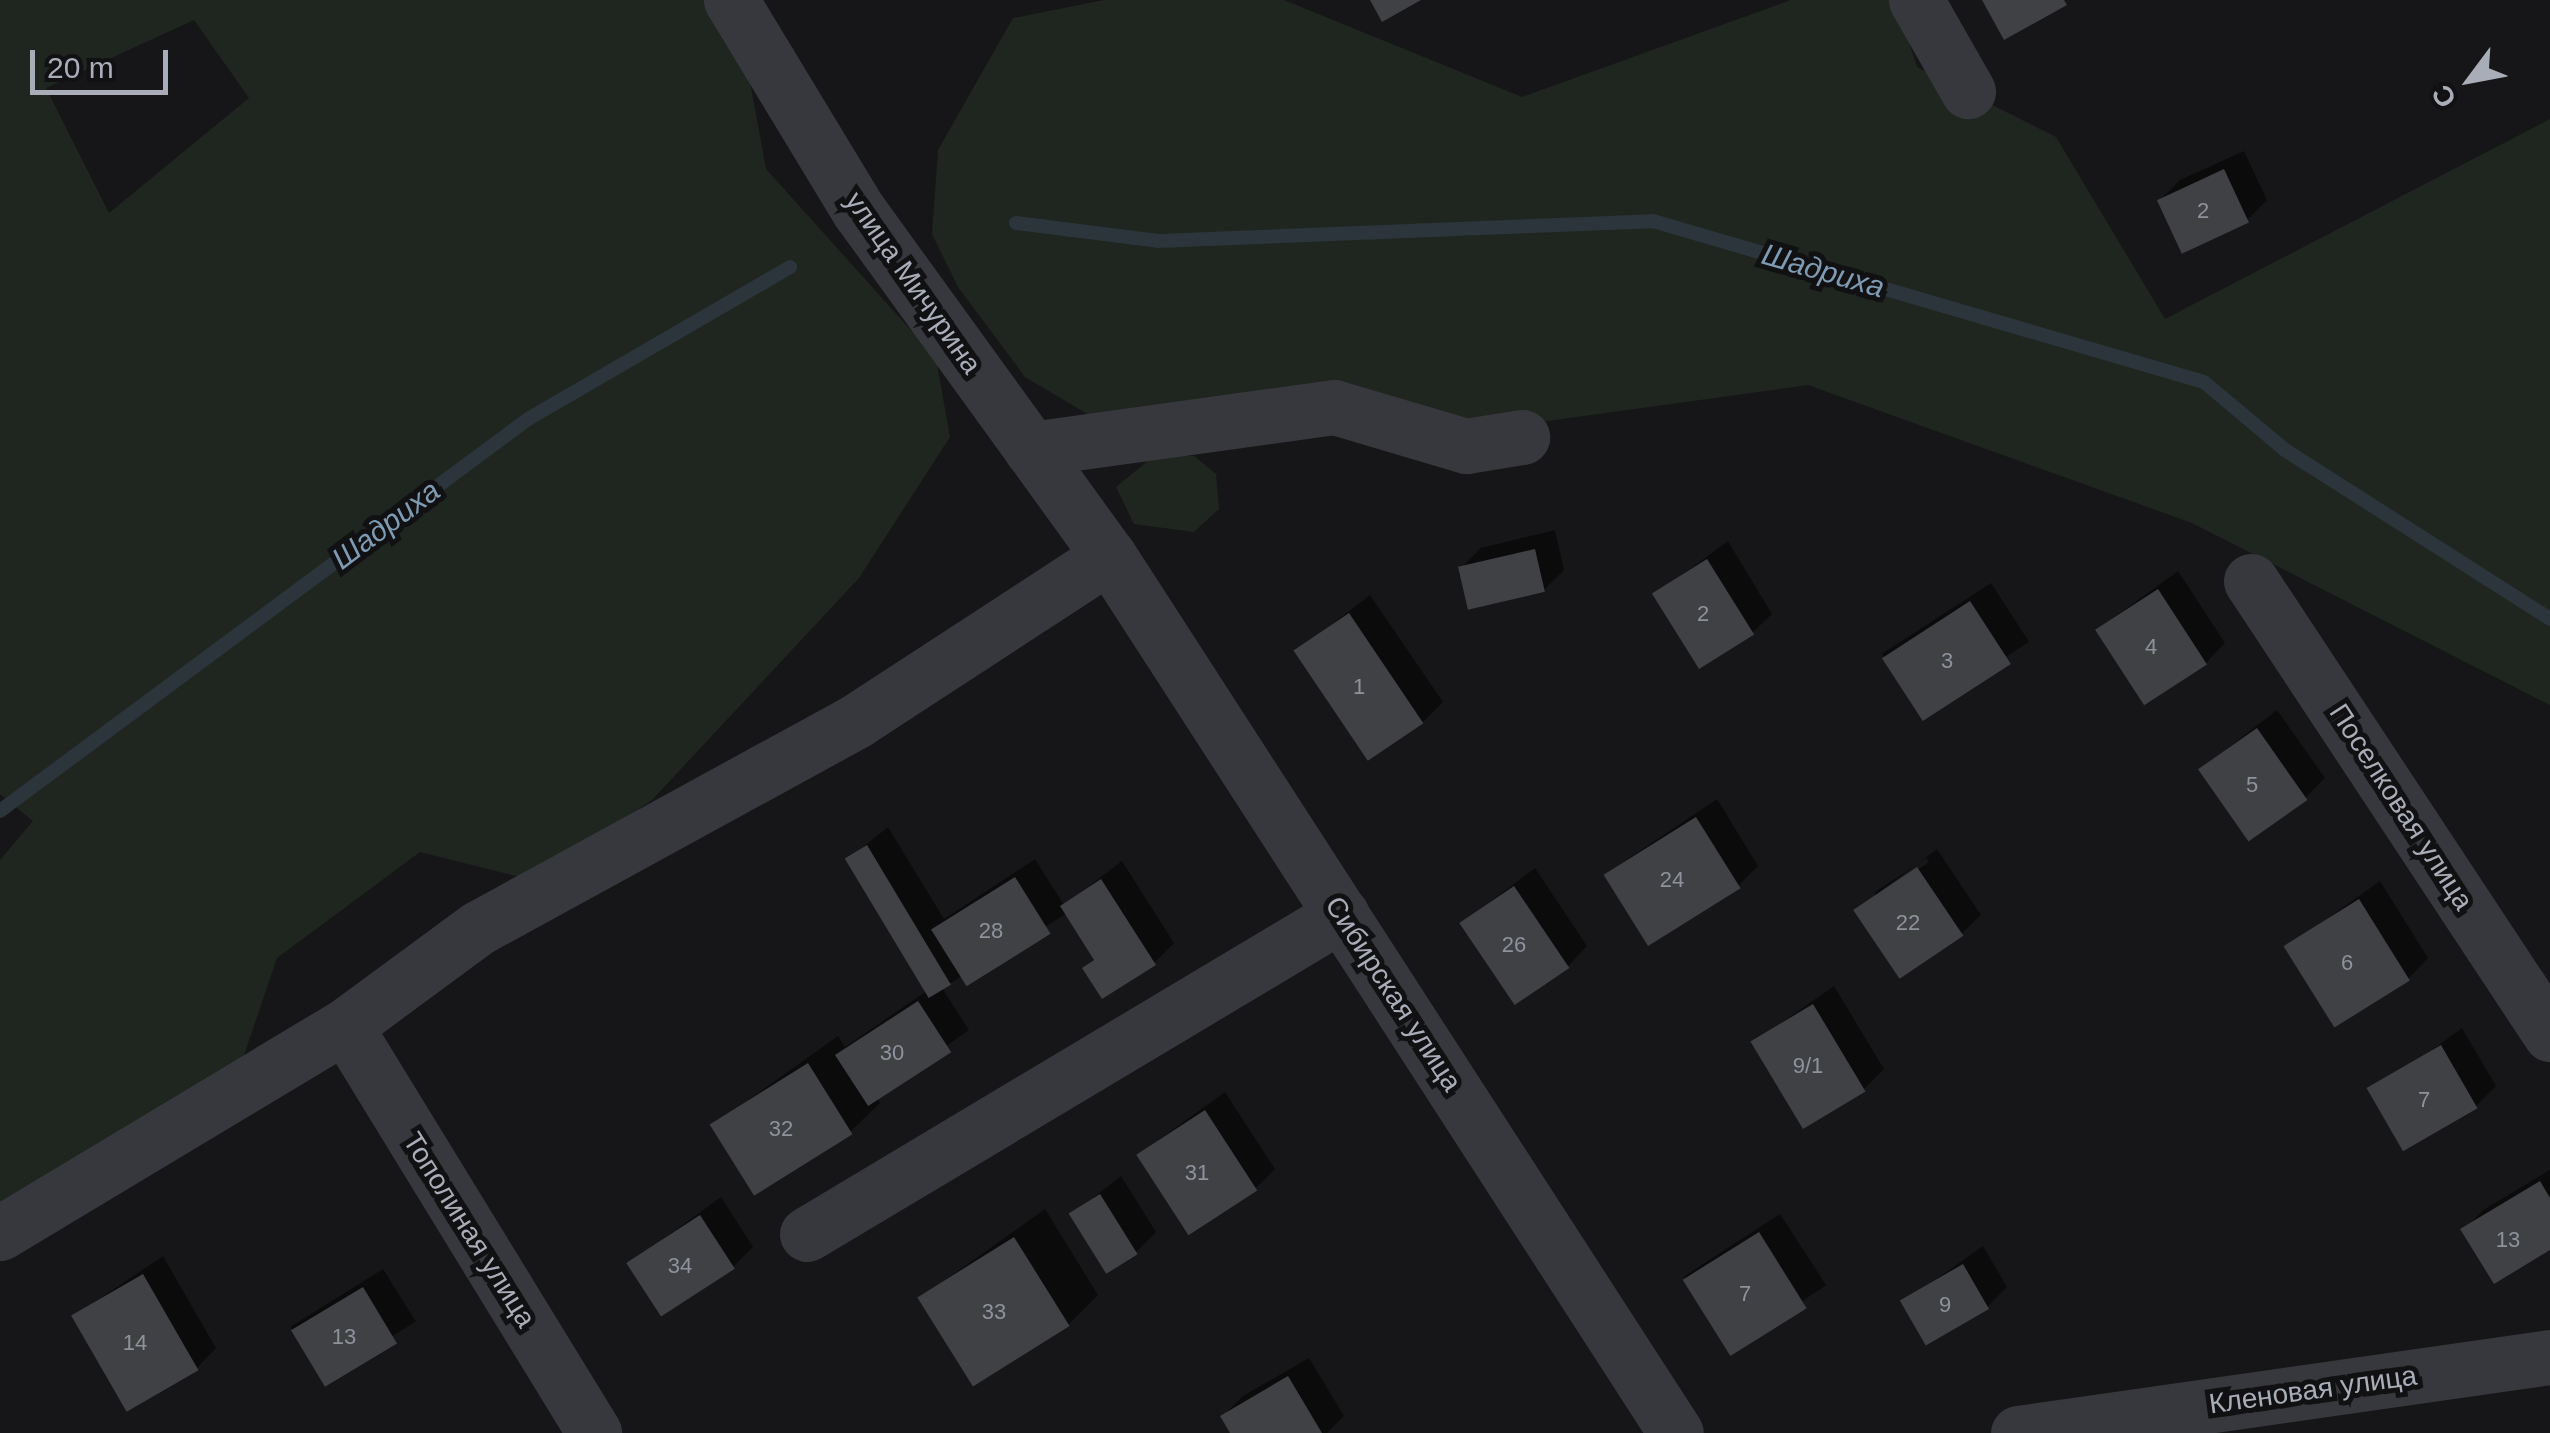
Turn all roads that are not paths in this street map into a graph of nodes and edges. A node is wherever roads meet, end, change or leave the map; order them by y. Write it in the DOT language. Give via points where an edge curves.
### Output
graph roads {
  1 [pos="731,0"];
  2 [pos="1916,0"];
  3 [pos="1968,91"];
  4 [pos="1522,437"];
  5 [pos="1031,448"];
  6 [pos="1109,556"];
  7 [pos="2251,581"];
  8 [pos="1342,914"];
  9 [pos="344,1026"];
  10 [pos="2550,1034"];
  11 [pos="0,1233"];
  12 [pos="807,1234"];
  13 [pos="2550,1357"];
  14 [pos="2300,1413"];
  15 [pos="594,1433"];
  16 [pos="1676,1433"];
  17 [pos="2018,1433"];
  1 -- 5 [label="street, улица Мичурина" via="859,211"];
  2 -- 3 [label="street"];
  4 -- 5 [label="street" via="1466,446 1334,407"];
  5 -- 6 [label="street, улица Мичурина"];
  6 -- 8 [label="street, Сибирская улица"];
  6 -- 9 [label="street" via="856,720 478,928"];
  7 -- 10 [label="street, Поселковая улица"];
  8 -- 12 [label="street"];
  8 -- 16 [label="street, Сибирская улица"];
  9 -- 11 [label="street"];
  9 -- 15 [label="street, Тополиная улица"];
  13 -- 14 [label="street, Кленовая улица"];
  14 -- 17 [label="street, Кленовая улица"];
}
